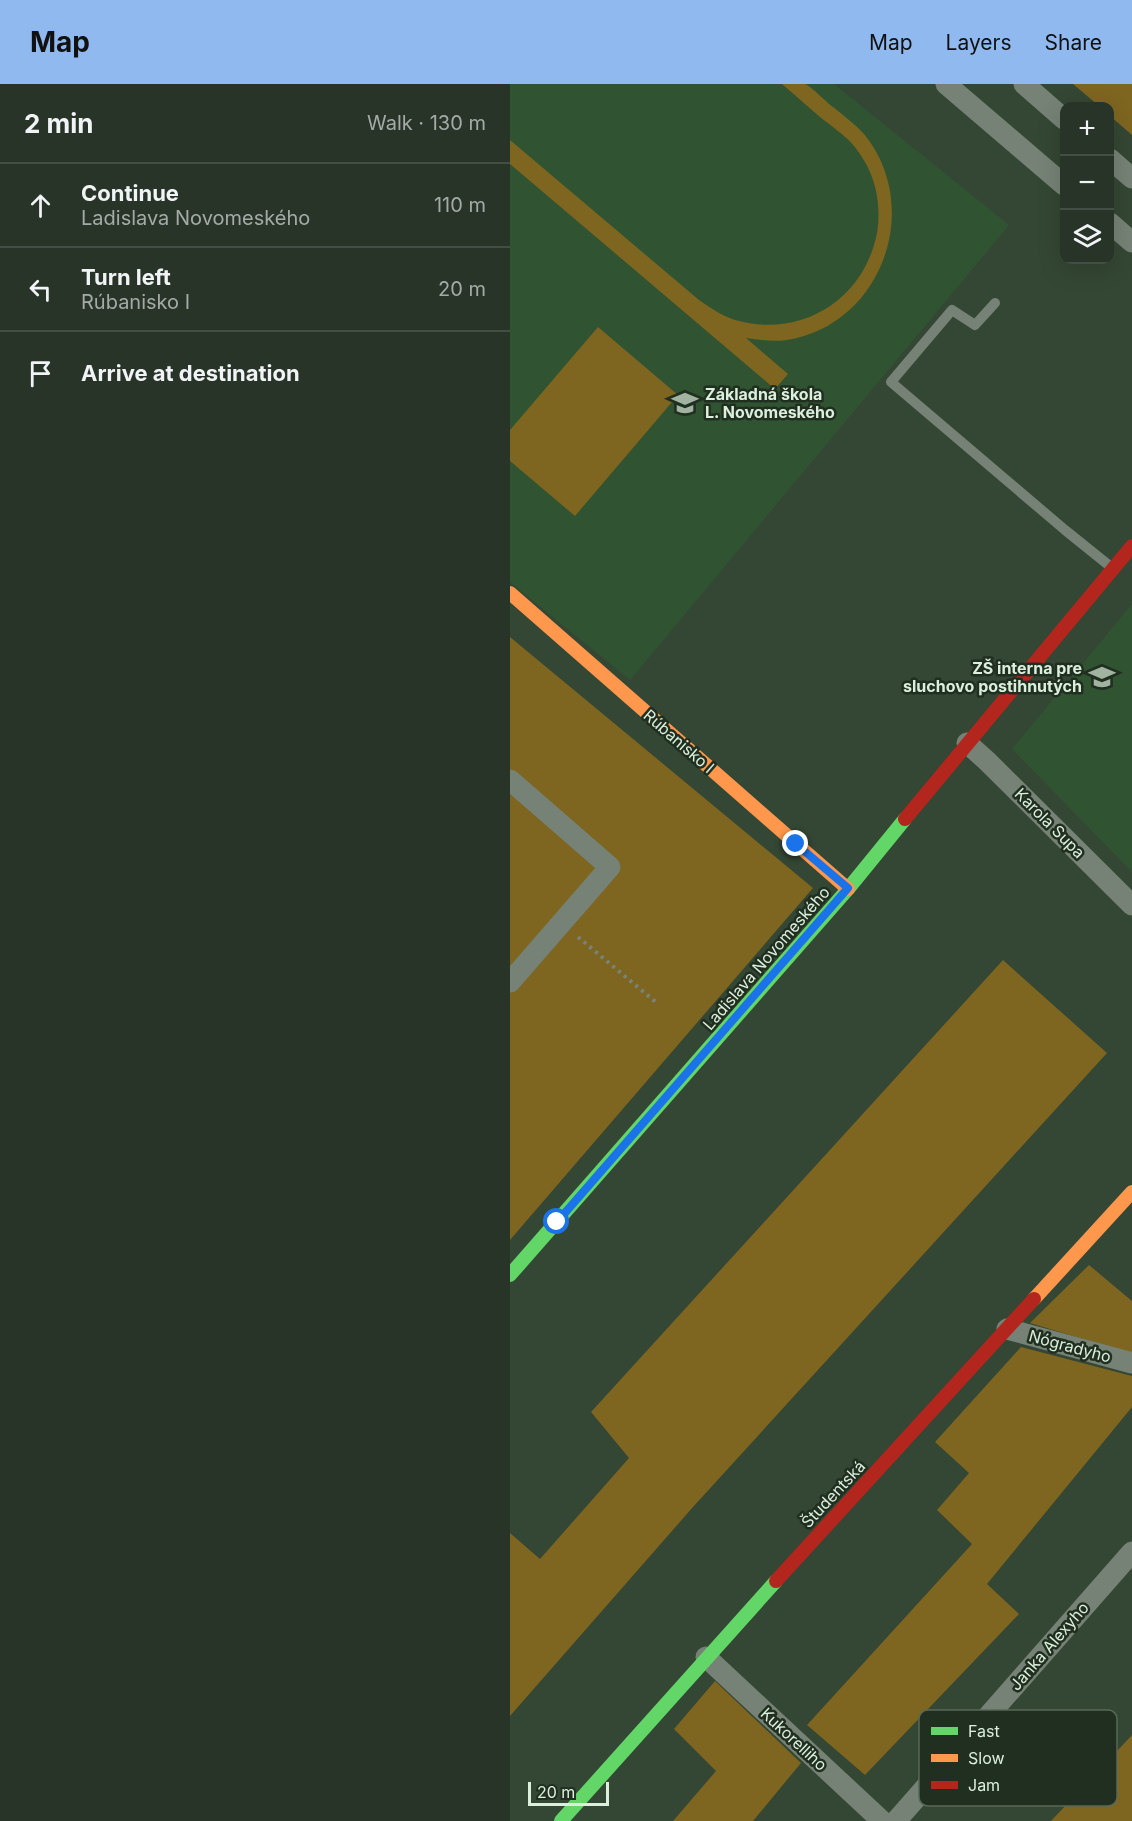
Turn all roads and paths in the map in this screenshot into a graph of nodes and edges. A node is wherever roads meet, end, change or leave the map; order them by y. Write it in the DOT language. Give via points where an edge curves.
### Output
graph roads {
  1 [pos="946,84"];
  2 [pos="1024,84"];
  3 [pos="1060,115"];
  4 [pos="1114,162"];
  5 [pos="1132,178"];
  6 [pos="1060,181"];
  7 [pos="1114,226"];
  8 [pos="1132,242"];
  9 [pos="995,303"];
  10 [pos="1132,546"];
  11 [pos="1113,568"];
  12 [pos="510,593"];
  13 [pos="967,743"];
  14 [pos="510,780"];
  15 [pos="848,888"];
  16 [pos="1132,905"];
  17 [pos="561,923"];
  18 [pos="510,982"];
  19 [pos="658,1004"];
  20 [pos="1132,1192"];
  21 [pos="510,1275"];
  22 [pos="1007,1329"];
  23 [pos="1132,1363"];
  24 [pos="1132,1552"];
  25 [pos="706,1657"];
  26 [pos="993,1710"];
  27 [pos="919,1795"];
  28 [pos="561,1821"];
  29 [pos="882,1821"];
  30 [pos="896,1821"];
  1 -- 6 [label="street"];
  2 -- 3 [label="street"];
  4 -- 5 [label="street"];
  7 -- 8 [label="street"];
  9 -- 11 [label="lane" via="975,325 952,310 891,381"];
  10 -- 11 [label="street, Ladislava Novomeského"];
  11 -- 13 [label="street, Ladislava Novomeského"];
  12 -- 15 [label="street, Rúbanisko I"];
  13 -- 15 [label="street, Ladislava Novomeského"];
  13 -- 16 [label="street, Karola Supa"];
  14 -- 17 [label="street" via="610,867"];
  15 -- 21 [label="street, Ladislava Novomeského"];
  17 -- 18 [label="street"];
  17 -- 19 [label="path"];
  20 -- 22 [label="street, Študentská"];
  22 -- 23 [label="street, Nógradyho"];
  22 -- 25 [label="street, Študentská"];
  24 -- 26 [label="street, Janka Alexyho"];
  25 -- 28 [label="street, Študentská"];
  25 -- 29 [label="street, Kukorelliho"];
  27 -- 30 [label="street, Janka Alexyho"];
}
